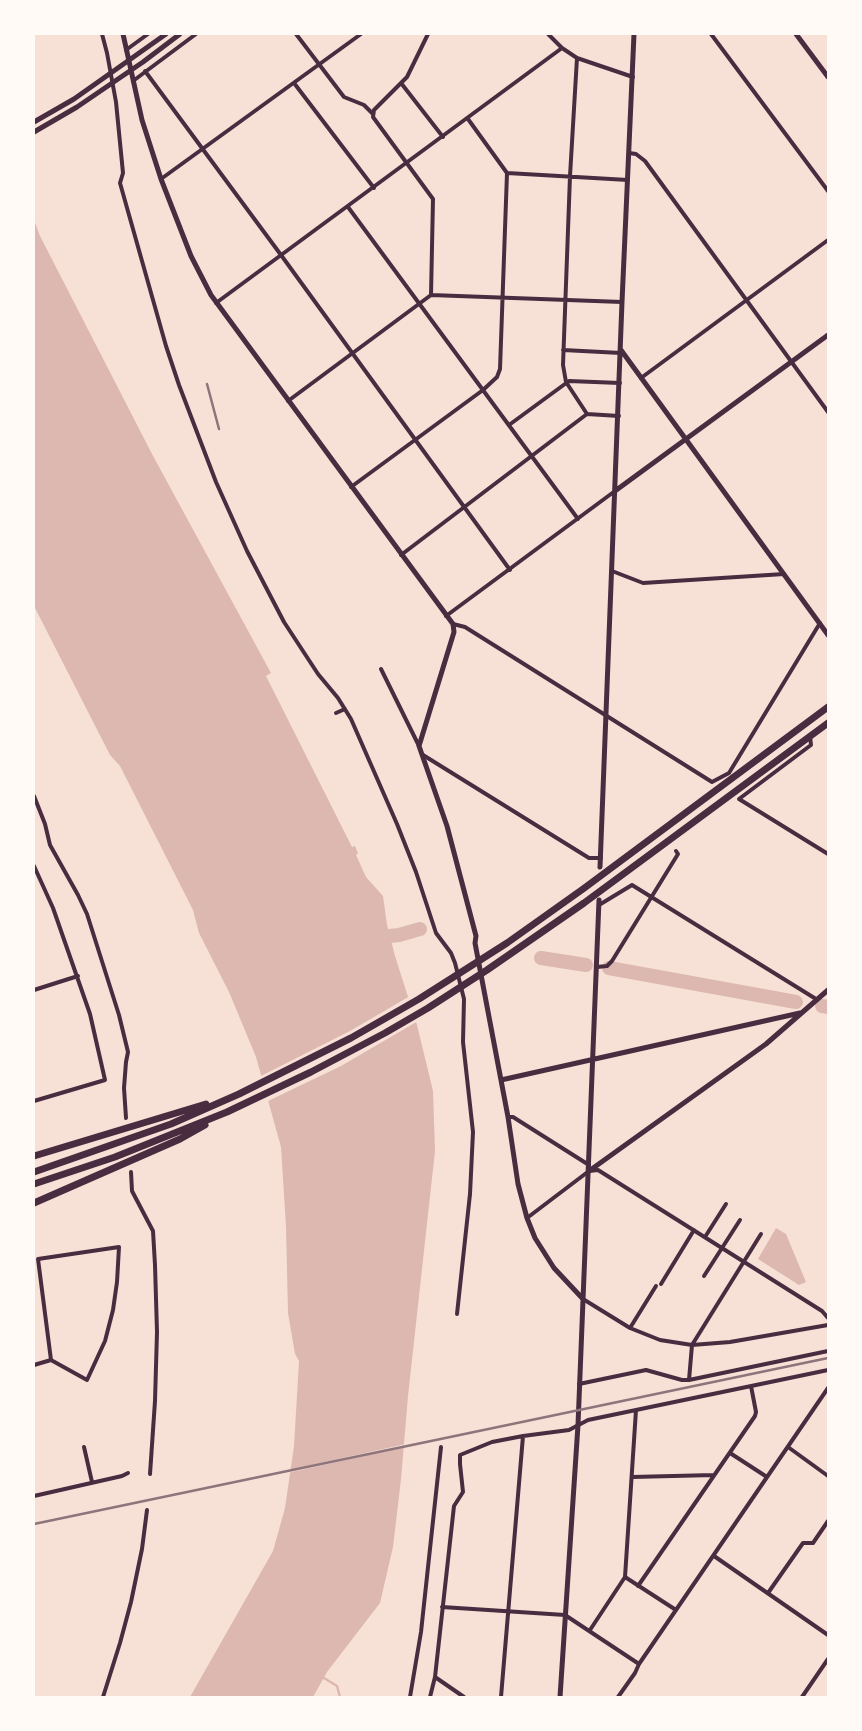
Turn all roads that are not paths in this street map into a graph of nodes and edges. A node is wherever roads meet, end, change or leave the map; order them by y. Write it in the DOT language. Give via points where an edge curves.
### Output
graph roads {
  1 [pos="102,34"];
  2 [pos="123,34"];
  3 [pos="148,34"];
  4 [pos="166,34"];
  5 [pos="180,34"];
  6 [pos="196,34"];
  7 [pos="296,34"];
  8 [pos="361,34"];
  9 [pos="428,34"];
  10 [pos="548,34"];
  11 [pos="634,34"];
  12 [pos="711,34"];
  13 [pos="796,34"];
  14 [pos="562,48"];
  15 [pos="126,50"];
  16 [pos="577,58"];
  17 [pos="319,65"];
  18 [pos="145,71"];
  19 [pos="632,77"];
  20 [pos="828,78"];
  21 [pos="133,81"];
  22 [pos="294,83"];
  23 [pos="401,83"];
  24 [pos="373,114"];
  25 [pos="468,119"];
  26 [pos="34,122"];
  27 [pos="34,132"];
  28 [pos="442,137"];
  29 [pos="204,150"];
  30 [pos="630,153"];
  31 [pos="406,163"];
  32 [pos="507,173"];
  33 [pos="570,176"];
  34 [pos="162,180"];
  35 [pos="628,180"];
  36 [pos="374,188"];
  37 [pos="828,191"];
  38 [pos="348,207"];
  39 [pos="828,240"];
  40 [pos="281,255"];
  41 [pos="432,295"];
  42 [pos="503,298"];
  43 [pos="564,300"];
  44 [pos="747,301"];
  45 [pos="622,302"];
  46 [pos="216,303"];
  47 [pos="420,303"];
  48 [pos="828,335"];
  49 [pos="563,350"];
  50 [pos="621,352"];
  51 [pos="352,353"];
  52 [pos="791,361"];
  53 [pos="641,378"];
  54 [pos="566,382"];
  55 [pos="620,383"];
  56 [pos="483,390"];
  57 [pos="288,401"];
  58 [pos="828,412"];
  59 [pos="587,414"];
  60 [pos="619,416"];
  61 [pos="509,426"];
  62 [pos="415,439"];
  63 [pos="686,440"];
  64 [pos="532,457"];
  65 [pos="351,487"];
  66 [pos="615,491"];
  67 [pos="464,507"];
  68 [pos="578,519"];
  69 [pos="400,554"];
  70 [pos="510,570"];
  71 [pos="612,572"];
  72 [pos="784,574"];
  73 [pos="446,616"];
  74 [pos="453,624"];
  75 [pos="820,624"];
  76 [pos="826,628"];
  77 [pos="828,635"];
  78 [pos="381,669"];
  79 [pos="828,707"];
  80 [pos="345,709"];
  81 [pos="336,713"];
  82 [pos="606,715"];
  83 [pos="828,723"];
  84 [pos="810,736"];
  85 [pos="419,746"];
  86 [pos="423,755"];
  87 [pos="34,796"];
  88 [pos="676,851"];
  89 [pos="828,854"];
  90 [pos="601,858"];
  91 [pos="34,866"];
  92 [pos="600,867"];
  93 [pos="40,879"];
  94 [pos="34,881"];
  95 [pos="651,897"];
  96 [pos="599,903"];
  97 [pos="597,967"];
  98 [pos="78,976"];
  99 [pos="34,990"];
  100 [pos="828,990"];
  101 [pos="816,999"];
  102 [pos="801,1013"];
  103 [pos="592,1060"];
  104 [pos="501,1080"];
  105 [pos="34,1094"];
  106 [pos="239,1094"];
  107 [pos="35,1101"];
  108 [pos="227,1112"];
  109 [pos="508,1117"];
  110 [pos="126,1118"];
  111 [pos="34,1156"];
  112 [pos="589,1168"];
  113 [pos="34,1172"];
  114 [pos="131,1172"];
  115 [pos="34,1184"];
  116 [pos="34,1203"];
  117 [pos="726,1204"];
  118 [pos="527,1218"];
  119 [pos="740,1220"];
  120 [pos="694,1230"];
  121 [pos="761,1234"];
  122 [pos="704,1237"];
  123 [pos="722,1248"];
  124 [pos="744,1262"];
  125 [pos="704,1276"];
  126 [pos="583,1299"];
  127 [pos="457,1314"];
  128 [pos="828,1318"];
  129 [pos="828,1325"];
  130 [pos="630,1328"];
  131 [pos="692,1345"];
  132 [pos="828,1351"];
  133 [pos="51,1360"];
  134 [pos="34,1365"];
  135 [pos="828,1370"];
  136 [pos="689,1380"];
  137 [pos="579,1384"];
  138 [pos="751,1386"];
  139 [pos="828,1388"];
  140 [pos="636,1410"];
  141 [pos="578,1425"];
  142 [pos="523,1436"];
  143 [pos="84,1447"];
  144 [pos="441,1447"];
  145 [pos="788,1448"];
  146 [pos="730,1452"];
  147 [pos="128,1473"];
  148 [pos="150,1474"];
  149 [pos="714,1475"];
  150 [pos="828,1476"];
  151 [pos="632,1477"];
  152 [pos="767,1478"];
  153 [pos="92,1482"];
  154 [pos="34,1496"];
  155 [pos="147,1510"];
  156 [pos="828,1520"];
  157 [pos="714,1556"];
  158 [pos="625,1577"];
  159 [pos="638,1586"];
  160 [pos="768,1593"];
  161 [pos="442,1607"];
  162 [pos="676,1610"];
  163 [pos="509,1611"];
  164 [pos="565,1615"];
  165 [pos="590,1630"];
  166 [pos="828,1635"];
  167 [pos="828,1658"];
  168 [pos="639,1664"];
  169 [pos="435,1677"];
  170 [pos="103,1697"];
  171 [pos="410,1697"];
  172 [pos="430,1697"];
  173 [pos="464,1697"];
  174 [pos="501,1697"];
  175 [pos="560,1697"];
  176 [pos="618,1697"];
  177 [pos="802,1697"];
  1 -- 80 [label="street" via="116,102 123,173 120,183 179,385 251,559 301,650"];
  2 -- 15 [label="street"];
  3 -- 15 [label="street"];
  4 -- 26 [label="street" via="74,99"];
  5 -- 27 [label="street" via="77,107"];
  6 -- 18 [label="street"];
  7 -- 17 [label="street"];
  8 -- 17 [label="street"];
  9 -- 23 [label="street" via="407,78"];
  10 -- 14 [label="street"];
  11 -- 19 [label="street"];
  12 -- 37 [label="street"];
  13 -- 20 [label="street"];
  14 -- 16 [label="street"];
  14 -- 25 [label="street"];
  15 -- 21 [label="street"];
  16 -- 19 [label="street"];
  16 -- 33 [label="street"];
  17 -- 22 [label="street"];
  17 -- 24 [label="street" via="344,97 364,105"];
  18 -- 21 [label="street"];
  18 -- 29 [label="street"];
  19 -- 30 [label="street"];
  21 -- 34 [label="street"];
  22 -- 29 [label="street"];
  22 -- 36 [label="street"];
  23 -- 24 [label="street"];
  23 -- 28 [label="street"];
  24 -- 31 [label="street" via="372,117"];
  25 -- 28 [label="street"];
  25 -- 32 [label="street"];
  28 -- 31 [label="street"];
  29 -- 34 [label="street"];
  29 -- 40 [label="street"];
  30 -- 35 [label="street"];
  30 -- 44 [label="street" via="644,160"];
  31 -- 36 [label="street"];
  31 -- 41 [label="street" via="433,200"];
  32 -- 33 [label="street"];
  32 -- 42 [label="street"];
  33 -- 35 [label="street"];
  33 -- 43 [label="street"];
  34 -- 46 [label="street" via="192,256"];
  35 -- 45 [label="street"];
  36 -- 38 [label="street"];
  38 -- 40 [label="street"];
  38 -- 47 [label="street"];
  39 -- 44 [label="street"];
  40 -- 46 [label="street"];
  40 -- 51 [label="street"];
  41 -- 42 [label="street"];
  41 -- 47 [label="street"];
  42 -- 43 [label="street"];
  42 -- 56 [label="street" via="500,369 497,377"];
  43 -- 45 [label="street"];
  43 -- 49 [label="street"];
  44 -- 52 [label="street"];
  44 -- 53 [label="street"];
  45 -- 50 [label="street"];
  46 -- 57 [label="street"];
  47 -- 51 [label="street"];
  47 -- 56 [label="street"];
  48 -- 52 [label="street"];
  49 -- 50 [label="street"];
  49 -- 54 [label="street"];
  50 -- 53 [label="street"];
  50 -- 55 [label="street"];
  51 -- 57 [label="street"];
  51 -- 62 [label="street"];
  52 -- 58 [label="street"];
  52 -- 63 [label="street"];
  53 -- 63 [label="street"];
  54 -- 55 [label="street"];
  54 -- 59 [label="street"];
  54 -- 61 [label="street"];
  55 -- 60 [label="street"];
  56 -- 61 [label="street"];
  56 -- 62 [label="street"];
  57 -- 65 [label="street"];
  59 -- 60 [label="street"];
  59 -- 64 [label="street"];
  60 -- 66 [label="street"];
  61 -- 64 [label="street"];
  62 -- 65 [label="street"];
  62 -- 67 [label="street"];
  63 -- 66 [label="street"];
  63 -- 72 [label="street"];
  64 -- 67 [label="street"];
  64 -- 68 [label="street"];
  65 -- 69 [label="street"];
  66 -- 68 [label="street"];
  66 -- 71 [label="street"];
  67 -- 69 [label="street"];
  67 -- 70 [label="street"];
  68 -- 70 [label="street"];
  69 -- 73 [label="street"];
  70 -- 73 [label="street"];
  71 -- 72 [label="street" via="643,583"];
  71 -- 82 [label="street"];
  72 -- 75 [label="street"];
  73 -- 74 [label="street"];
  74 -- 82 [label="street" via="464,627"];
  74 -- 85 [label="street" via="454,632"];
  75 -- 76 [label="street"];
  75 -- 82 [label="street" via="729,773 712,782"];
  76 -- 77 [label="street"];
  78 -- 85 [label="street"];
  79 -- 106 [label="highway" via="583,890 485,957 351,1038"];
  80 -- 81 [label="street"];
  80 -- 127 [label="street" via="400,832 436,933 451,953 464,1000 462,1042 472,1132 470,1194"];
  82 -- 90 [label="street"];
  83 -- 84 [label="highway"];
  84 -- 89 [label="street" via="811,745 739,799"];
  84 -- 108 [label="highway" via="584,903 487,970 348,1053"];
  85 -- 86 [label="street"];
  86 -- 90 [label="street" via="589,858"];
  86 -- 104 [label="street" via="448,826 476,936"];
  87 -- 110 [label="street" via="50,845 87,914 119,1015 128,1052 124,1088"];
  88 -- 95 [label="street" via="678,854"];
  90 -- 92 [label="street"];
  91 -- 93 [label="street"];
  93 -- 94 [label="street"];
  93 -- 98 [label="street"];
  95 -- 96 [label="street" via="632,885"];
  95 -- 97 [label="street" via="612,961 607,966"];
  95 -- 101 [label="street"];
  96 -- 97 [label="street"];
  97 -- 103 [label="street"];
  98 -- 99 [label="street"];
  98 -- 107 [label="street" via="105,1080"];
  100 -- 101 [label="street"];
  101 -- 102 [label="street"];
  102 -- 103 [label="street"];
  102 -- 112 [label="street" via="766,1044"];
  103 -- 104 [label="street"];
  103 -- 112 [label="street"];
  104 -- 109 [label="street"];
  105 -- 107 [label="street"];
  106 -- 111 [label="highway"];
  106 -- 113 [label="highway" via="171,1124"];
  108 -- 115 [label="highway" via="115,1157"];
  108 -- 116 [label="highway" via="180,1139"];
  109 -- 112 [label="street" via="513,1117"];
  109 -- 118 [label="street" via="518,1184"];
  112 -- 118 [label="street"];
  112 -- 120 [label="street" via="598,1170"];
  112 -- 126 [label="street"];
  114 -- 148 [label="street" via="132,1191 153,1231 155,1256 157,1332"];
  117 -- 122 [label="street"];
  118 -- 126 [label="street" via="554,1268"];
  119 -- 123 [label="street"];
  120 -- 122 [label="street"];
  120 -- 130 [label="street"];
  121 -- 124 [label="street"];
  122 -- 123 [label="street"];
  123 -- 124 [label="street"];
  123 -- 125 [label="street"];
  124 -- 128 [label="street"];
  124 -- 131 [label="street"];
  126 -- 130 [label="street"];
  126 -- 137 [label="street"];
  129 -- 131 [label="street" via="730,1342"];
  130 -- 131 [label="street" via="660,1340"];
  131 -- 136 [label="street"];
  132 -- 136 [label="street"];
  133 -- 133 [label="street" via="87,1380 105,1341 113,1310 119,1247 38,1259"];
  133 -- 134 [label="street"];
  135 -- 138 [label="street"];
  136 -- 137 [label="street" via="646,1370"];
  137 -- 141 [label="street"];
  138 -- 140 [label="street"];
  138 -- 146 [label="street" via="756,1412"];
  139 -- 145 [label="street"];
  140 -- 141 [label="street"];
  140 -- 151 [label="street"];
  141 -- 142 [label="street" via="569,1430"];
  141 -- 164 [label="street"];
  142 -- 161 [label="street" via="492,1442 460,1455 463,1492 454,1506"];
  142 -- 163 [label="street"];
  143 -- 153 [label="street"];
  144 -- 171 [label="street"];
  145 -- 150 [label="street"];
  145 -- 152 [label="street"];
  146 -- 149 [label="street"];
  146 -- 152 [label="street"];
  147 -- 153 [label="street"];
  149 -- 151 [label="street"];
  149 -- 159 [label="street"];
  151 -- 158 [label="street"];
  152 -- 157 [label="street"];
  153 -- 154 [label="street"];
  155 -- 170 [label="street" via="131,1602"];
  156 -- 160 [label="street" via="813,1543 803,1543"];
  157 -- 160 [label="street"];
  157 -- 162 [label="street"];
  158 -- 159 [label="street"];
  158 -- 165 [label="street"];
  159 -- 162 [label="street"];
  160 -- 166 [label="street"];
  161 -- 163 [label="street"];
  161 -- 169 [label="street"];
  162 -- 168 [label="street"];
  163 -- 164 [label="street"];
  163 -- 174 [label="street"];
  164 -- 165 [label="street"];
  164 -- 175 [label="street"];
  165 -- 168 [label="street"];
  167 -- 177 [label="street"];
  168 -- 176 [label="street"];
  169 -- 172 [label="street"];
  169 -- 173 [label="street"];
}
